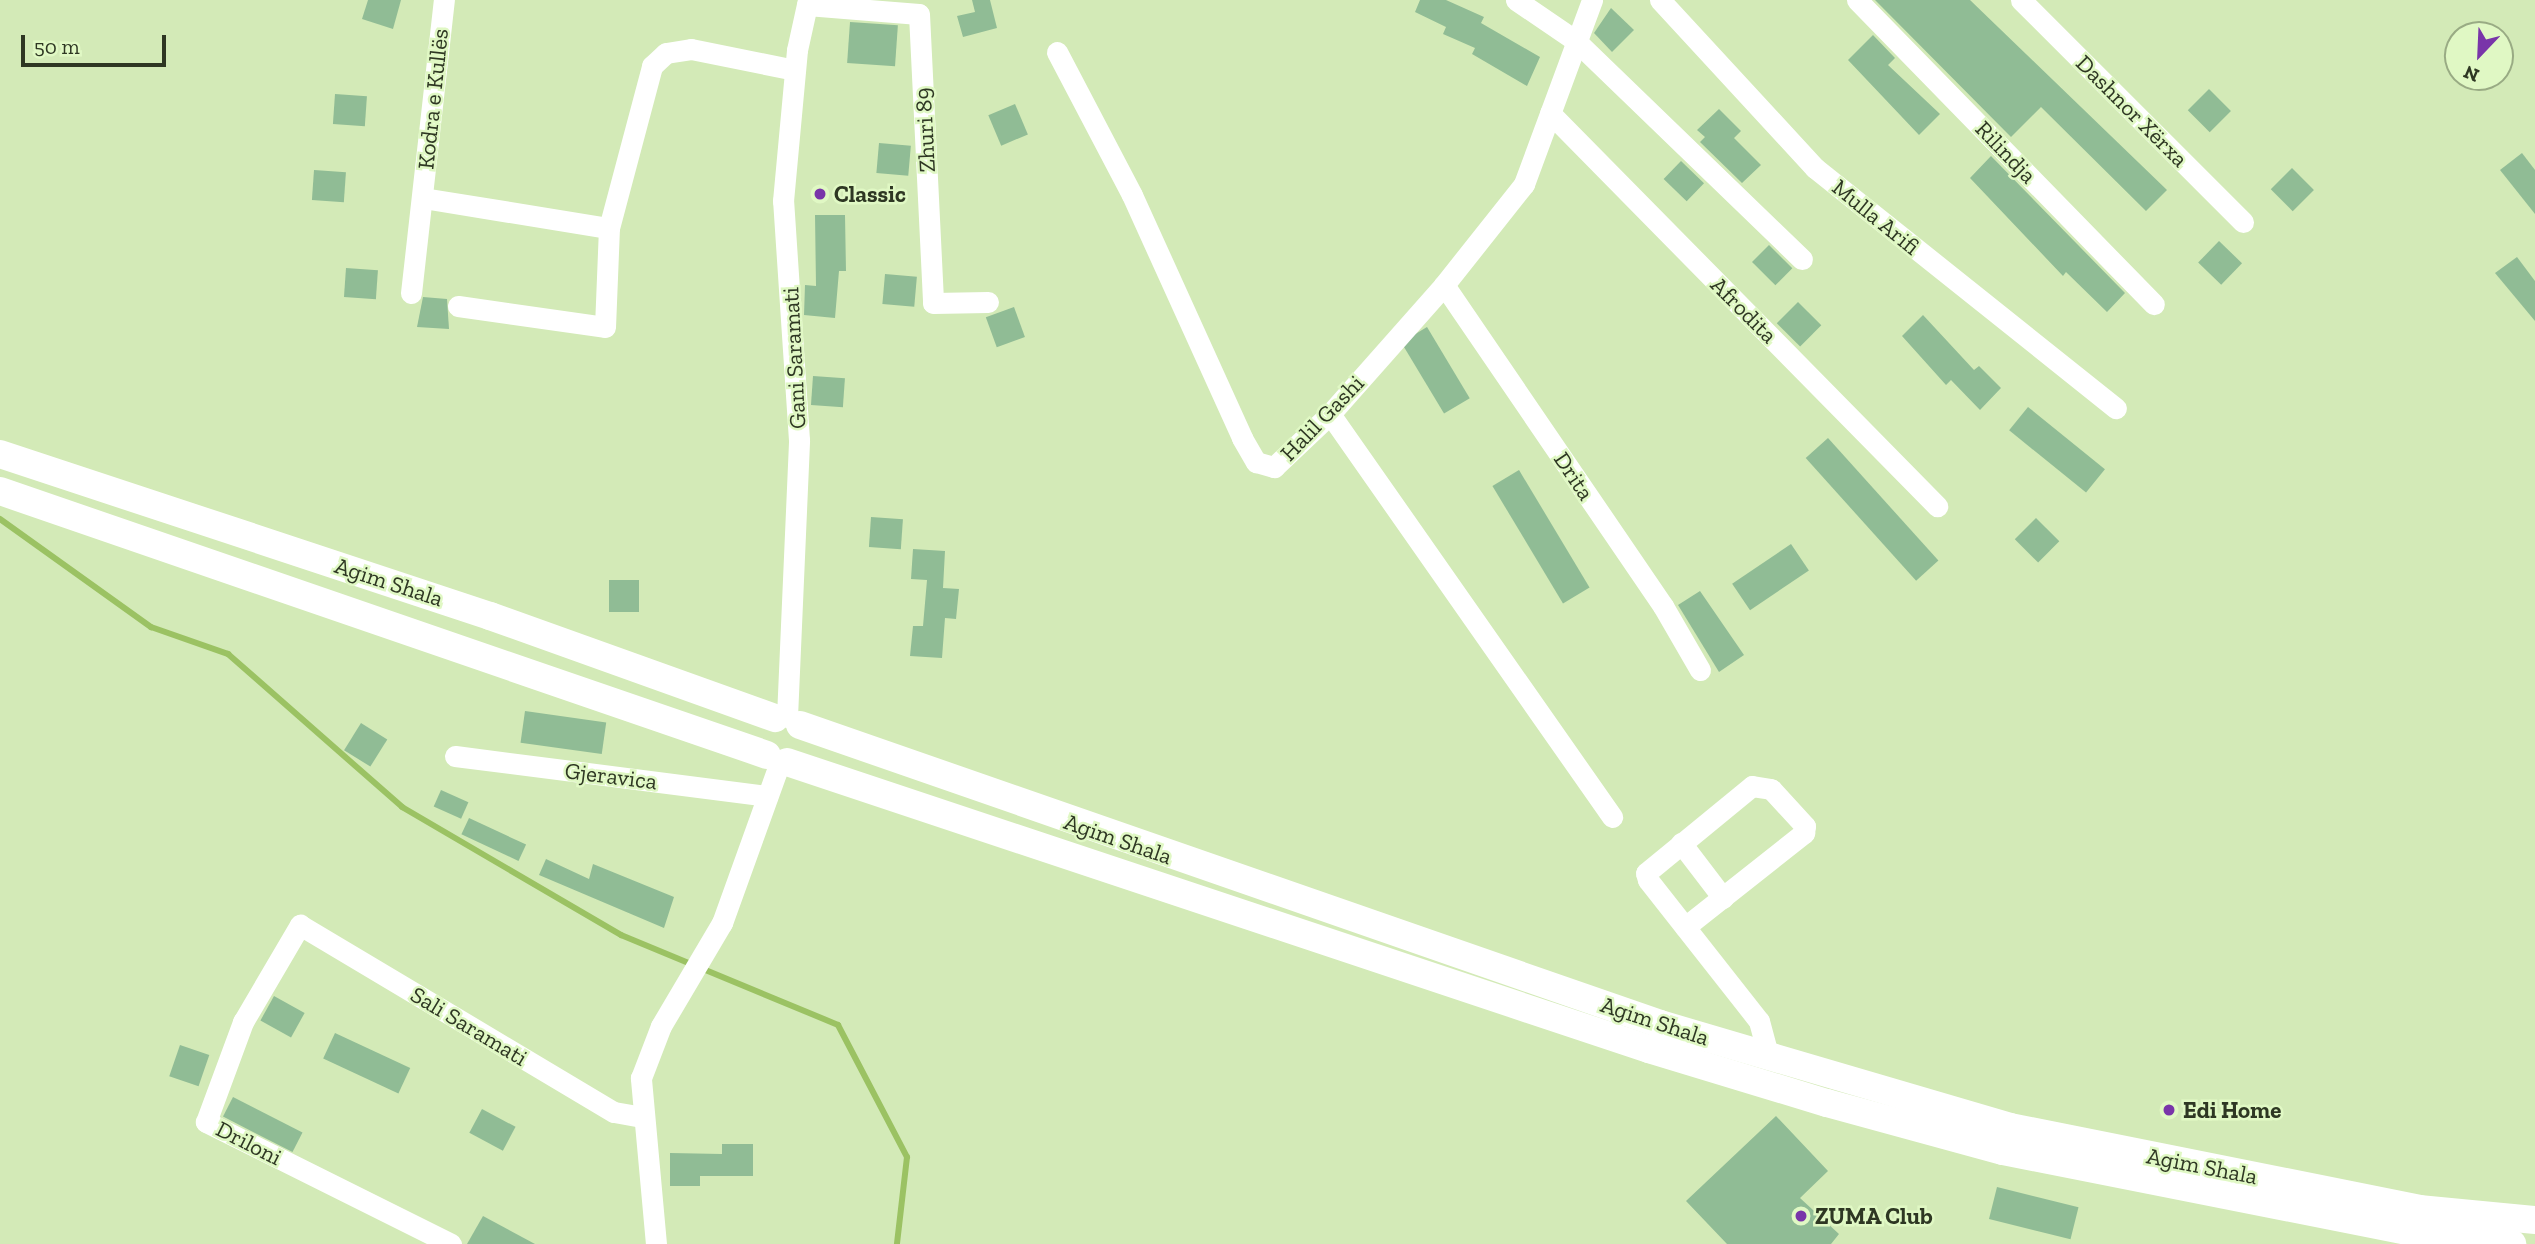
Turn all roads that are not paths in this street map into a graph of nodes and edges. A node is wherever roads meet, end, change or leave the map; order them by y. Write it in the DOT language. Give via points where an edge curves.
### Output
graph roads {
  1 [pos="444,0"];
  2 [pos="1516,0"];
  3 [pos="1592,0"];
  4 [pos="1660,0"];
  5 [pos="1857,0"];
  6 [pos="2021,0"];
  7 [pos="808,2"];
  8 [pos="1576,41"];
  9 [pos="1057,52"];
  10 [pos="795,69"];
  11 [pos="1550,113"];
  12 [pos="423,198"];
  13 [pos="2243,222"];
  14 [pos="609,228"];
  15 [pos="1802,259"];
  16 [pos="1444,285"];
  17 [pos="411,293"];
  18 [pos="988,302"];
  19 [pos="2154,304"];
  20 [pos="458,306"];
  21 [pos="2116,408"];
  22 [pos="1330,414"];
  23 [pos="0,454"];
  24 [pos="0,491"];
  25 [pos="1937,506"];
  26 [pos="1700,670"];
  27 [pos="788,720"];
  28 [pos="455,756"];
  29 [pos="778,760"];
  30 [pos="768,796"];
  31 [pos="1612,817"];
  32 [pos="1681,843"];
  33 [pos="1723,898"];
  34 [pos="300,925"];
  35 [pos="1685,927"];
  36 [pos="1768,1055"];
  37 [pos="642,1117"];
  38 [pos="2535,1220"];
  39 [pos="451,1244"];
  40 [pos="656,1244"];
  41 [pos="2512,1244"];
  1 -- 12 [label="street, Kodra e Kullës"];
  2 -- 8 [label="street"];
  3 -- 8 [label="street, Halil Gashi"];
  4 -- 21 [label="street, Mulla Arifi" via="1815,168"];
  5 -- 19 [label="street, Rilindja"];
  6 -- 13 [label="street, Dashnor Xërxa"];
  7 -- 10 [label="street, Gani Saramati"];
  7 -- 18 [label="street, Zhuri 89" via="919,14 933,303"];
  8 -- 11 [label="street, Halil Gashi"];
  8 -- 15 [label="street"];
  9 -- 22 [label="street, Halil Gashi" via="1132,195 1256,462 1274,467"];
  10 -- 14 [label="street" via="691,49 666,53 644,85"];
  10 -- 27 [label="street, Gani Saramati" via="783,201 799,452"];
  11 -- 16 [label="street, Halil Gashi" via="1524,184"];
  11 -- 25 [label="street, Afrodita"];
  12 -- 14 [label="street, Kodra e Kullës"];
  12 -- 17 [label="street, Kodra e Kullës"];
  14 -- 20 [label="street" via="605,327"];
  16 -- 22 [label="street, Halil Gashi"];
  16 -- 26 [label="street, Drita"];
  22 -- 31 [label="street"];
  23 -- 27 [label="main road, Agim Shala"];
  24 -- 29 [label="main road, Agim Shala"];
  27 -- 29 [label="main road" via="761,735"];
  27 -- 29 [label="main road" via="804,749"];
  27 -- 36 [label="main road, Agim Shala" via="1258,888"];
  28 -- 30 [label="street, Gjeravica"];
  29 -- 30 [label="street"];
  29 -- 41 [label="main road, Agim Shala" via="1649,1049 1827,1103 2017,1153 2416,1233"];
  30 -- 37 [label="street" via="731,899 641,1078"];
  32 -- 33 [label="street"];
  32 -- 33 [label="street" via="1760,783 1805,826 1798,842"];
  32 -- 35 [label="street" via="1646,873"];
  33 -- 35 [label="street"];
  34 -- 37 [label="street, Sali Saramati" via="614,1112"];
  34 -- 39 [label="street, Driloni" via="243,1022 206,1122"];
  35 -- 36 [label="street" via="1759,1021"];
  36 -- 38 [label="main road, Agim Shala" via="2010,1127 2419,1209"];
  37 -- 40 [label="street"];
}
